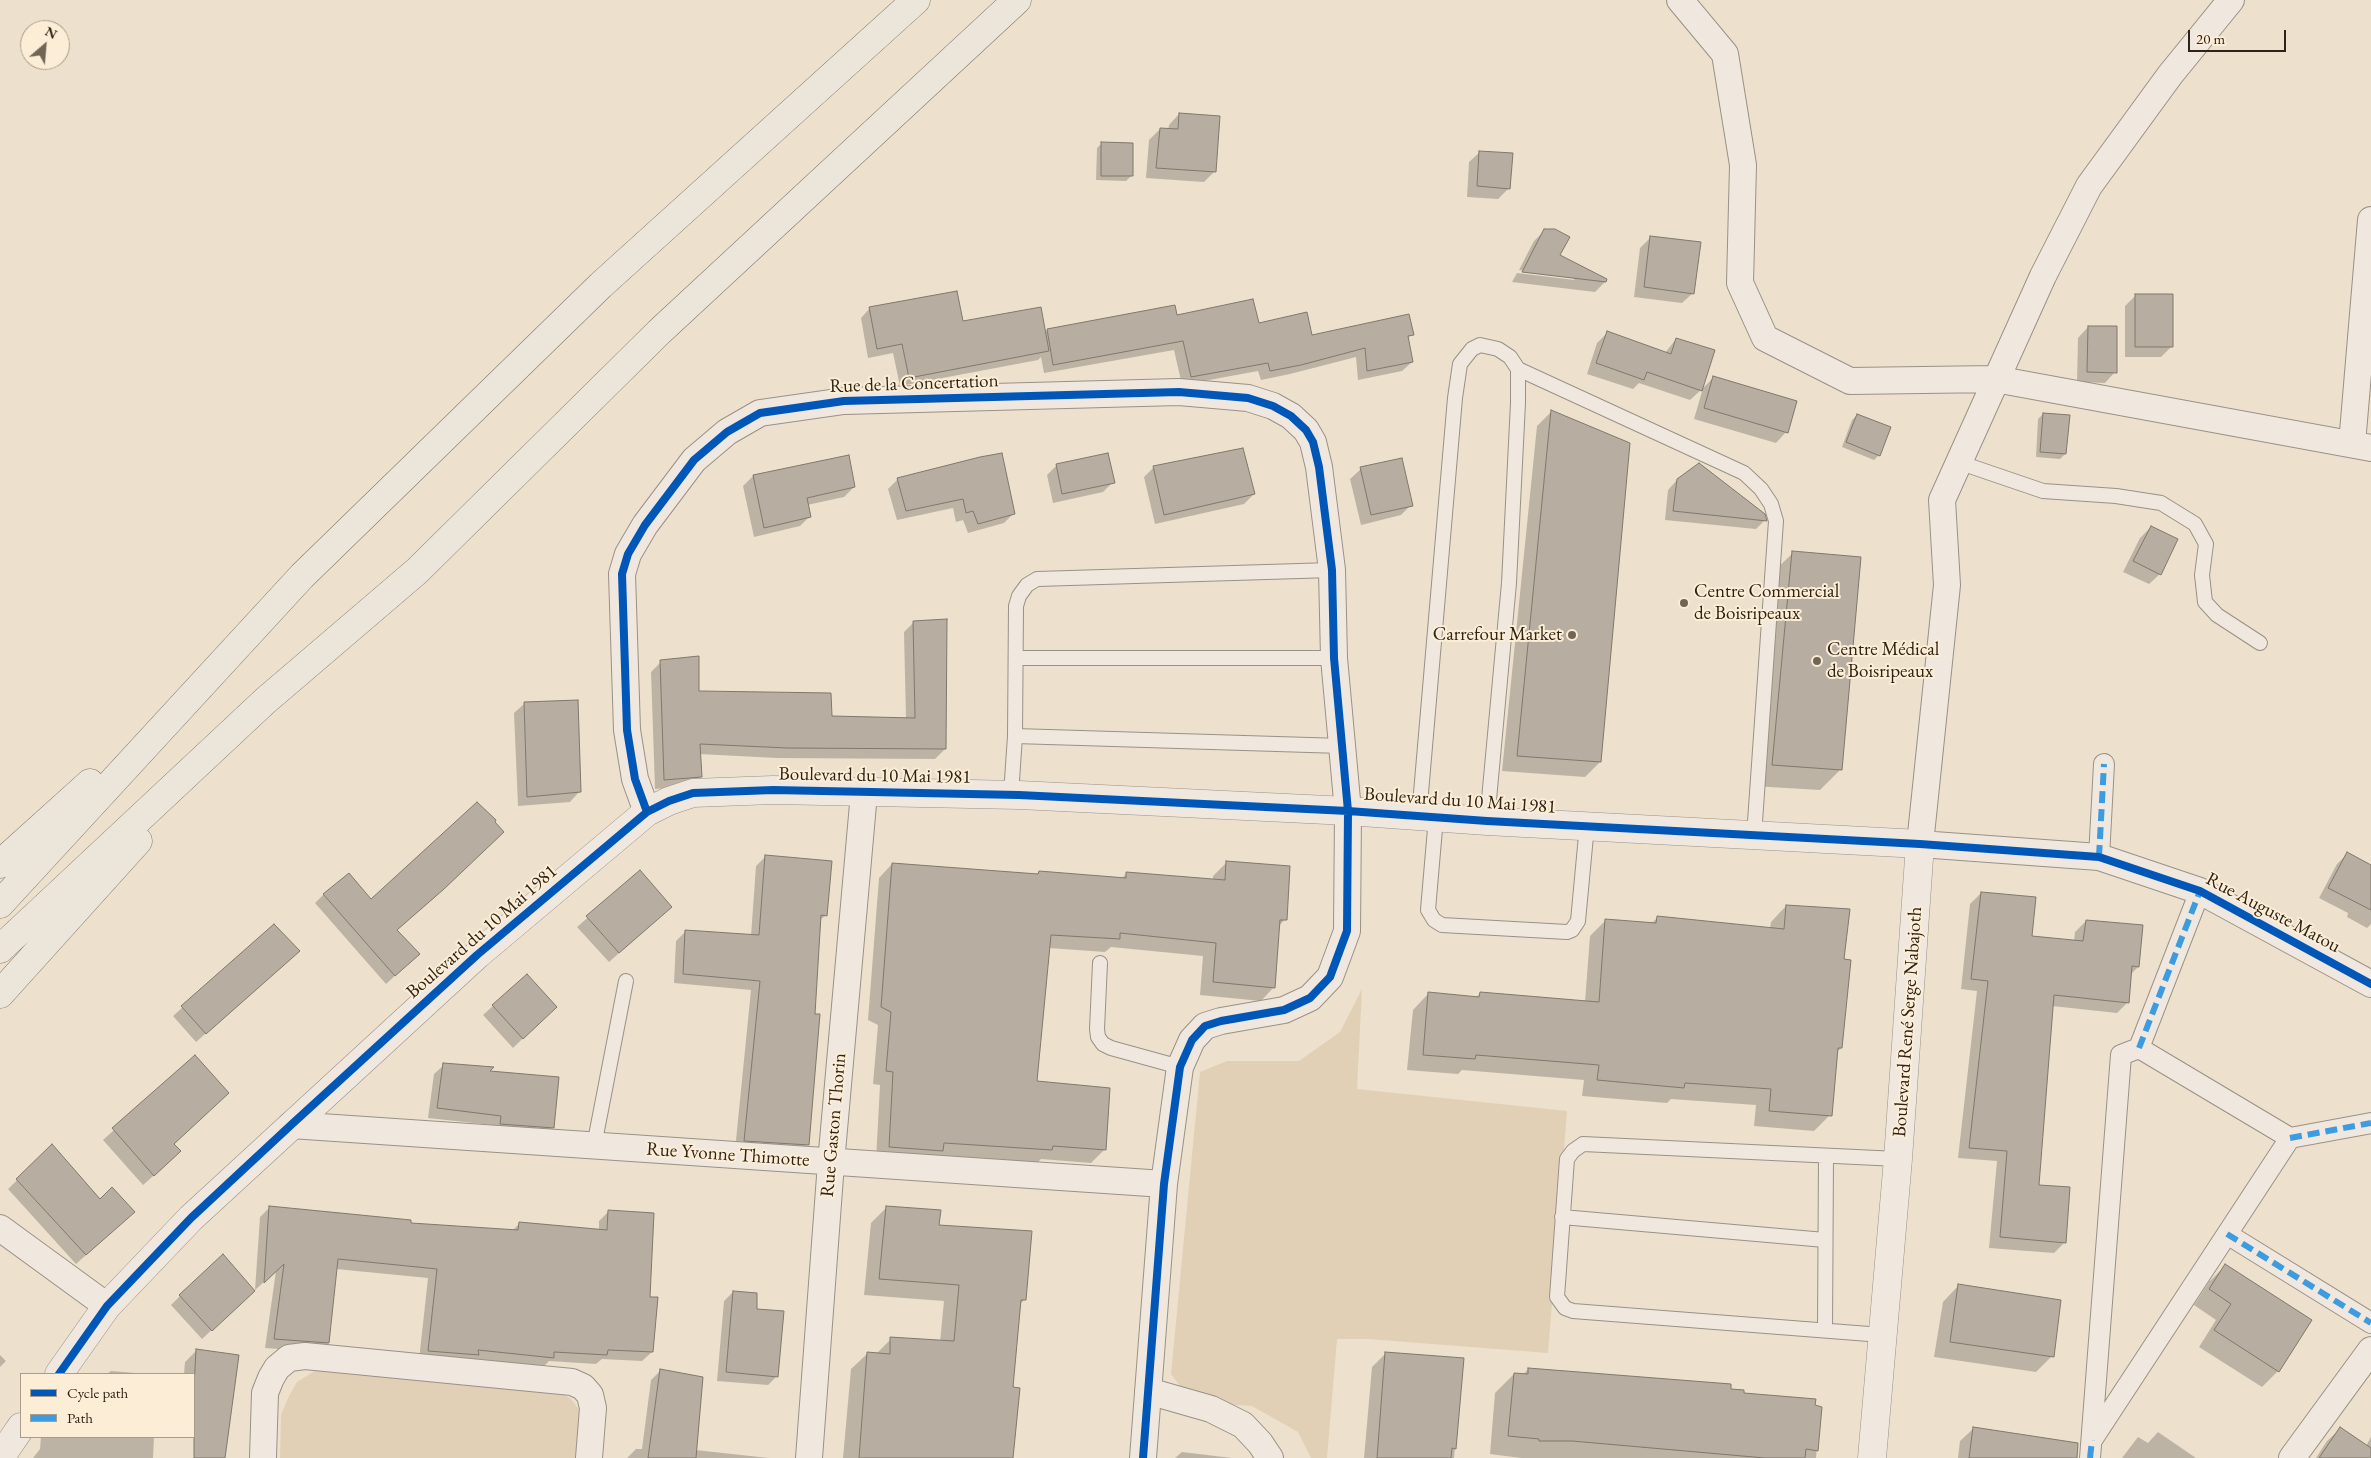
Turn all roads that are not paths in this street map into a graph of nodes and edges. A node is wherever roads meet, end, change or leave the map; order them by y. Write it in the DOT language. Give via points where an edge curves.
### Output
graph roads {
  1 [pos="916,0"];
  2 [pos="1018,0"];
  3 [pos="1680,0"];
  4 [pos="2231,0"];
  5 [pos="2371,220"];
  6 [pos="1518,369"];
  7 [pos="1995,379"];
  8 [pos="2362,446"];
  9 [pos="1958,462"];
  10 [pos="1331,559"];
  11 [pos="2260,643"];
  12 [pos="1017,658"];
  13 [pos="1334,658"];
  14 [pos="214,672"];
  15 [pos="265,701"];
  16 [pos="1015,736"];
  17 [pos="1342,746"];
  18 [pos="2104,764"];
  19 [pos="864,793"];
  20 [pos="1011,795"];
  21 [pos="1348,810"];
  22 [pos="647,812"];
  23 [pos="1427,816"];
  24 [pos="1487,821"];
  25 [pos="1587,825"];
  26 [pos="1754,836"];
  27 [pos="1920,844"];
  28 [pos="2099,857"];
  29 [pos="0,864"];
  30 [pos="2200,891"];
  31 [pos="0,904"];
  32 [pos="0,949"];
  33 [pos="1100,962"];
  34 [pos="626,982"];
  35 [pos="2371,984"];
  36 [pos="0,994"];
  37 [pos="2139,1048"];
  38 [pos="1180,1067"];
  39 [pos="2371,1123"];
  40 [pos="291,1125"];
  41 [pos="2290,1138"];
  42 [pos="594,1146"];
  43 [pos="1826,1156"];
  44 [pos="1898,1159"];
  45 [pos="830,1163"];
  46 [pos="1164,1184"];
  47 [pos="1562,1217"];
  48 [pos="0,1228"];
  49 [pos="2227,1234"];
  50 [pos="1825,1240"];
  51 [pos="107,1306"];
  52 [pos="2371,1323"];
  53 [pos="1825,1330"];
  54 [pos="1882,1335"];
  55 [pos="2371,1350"];
  56 [pos="60,1373"];
  57 [pos="1148,1391"];
  58 [pos="20,1428"];
  59 [pos="2091,1449"];
  60 [pos="0,1458"];
  61 [pos="263,1458"];
  62 [pos="589,1458"];
  63 [pos="809,1458"];
  64 [pos="1143,1458"];
  65 [pos="1270,1458"];
  66 [pos="1872,1458"];
  67 [pos="2292,1458"];
  1 -- 14 [label="highway" via="601,285 302,576"];
  2 -- 15 [label="highway" via="659,332 417,571"];
  3 -- 7 [label="street" via="1725,54 1742,165 1740,283 1765,338 1850,381"];
  4 -- 7 [label="street, Boulevard René Serge Nabajoth" via="2170,75 2089,186"];
  5 -- 8 [label="street"];
  6 -- 23 [label="lane" via="1510,357 1498,349 1480,345 1472,349 1460,364 1455,398"];
  6 -- 24 [label="lane" via="1509,583"];
  6 -- 26 [label="lane" via="1744,473 1761,488 1771,504 1776,521"];
  7 -- 8 [label="street"];
  7 -- 9 [label="street, Boulevard René Serge Nabajoth"];
  9 -- 11 [label="lane" via="2042,491 2161,503 2194,524 2206,544 2202,575 2205,602 2217,616"];
  9 -- 27 [label="street, Boulevard René Serge Nabajoth" via="1942,500 1946,585"];
  10 -- 12 [label="lane" via="1037,579 1026,585 1016,606"];
  10 -- 13 [label="street, Rue de la Concertation"];
  10 -- 22 [label="street, Rue de la Concertation" via="1313,442 1292,416 1248,398 1179,392 844,401 760,413 727,432 694,460 645,525 628,554 622,574 627,730 636,779"];
  12 -- 13 [label="lane"];
  12 -- 16 [label="lane"];
  13 -- 17 [label="street, Rue de la Concertation"];
  14 -- 29 [label="highway"];
  14 -- 31 [label="highway"];
  15 -- 32 [label="highway"];
  15 -- 36 [label="highway"];
  16 -- 17 [label="lane"];
  16 -- 20 [label="lane"];
  17 -- 21 [label="street, Rue de la Concertation"];
  18 -- 28 [label="street"];
  19 -- 20 [label="street, Boulevard du 10 Mai 1981"];
  19 -- 22 [label="street, Boulevard du 10 Mai 1981" via="773,790 693,793"];
  19 -- 45 [label="street, Rue Gaston Thorin"];
  20 -- 21 [label="street, Boulevard du 10 Mai 1981"];
  21 -- 23 [label="street, Boulevard du 10 Mai 1981"];
  21 -- 38 [label="street, Rue de la Concertation" via="1347,931 1330,977 1310,998 1284,1010 1205,1026 1192,1040"];
  22 -- 40 [label="street, Boulevard du 10 Mai 1981" via="477,955"];
  23 -- 24 [label="street, Boulevard du 10 Mai 1981"];
  23 -- 25 [label="lane" via="1428,910 1442,925 1572,930 1578,921"];
  24 -- 25 [label="street, Boulevard du 10 Mai 1981"];
  25 -- 26 [label="street, Boulevard du 10 Mai 1981"];
  26 -- 27 [label="street, Boulevard du 10 Mai 1981"];
  27 -- 28 [label="street, Rue Auguste Matou"];
  27 -- 44 [label="street, Boulevard René Serge Nabajoth"];
  28 -- 30 [label="street, Rue Auguste Matou"];
  30 -- 35 [label="street, Rue Auguste Matou"];
  30 -- 37 [label="street"];
  33 -- 38 [label="lane" via="1097,1029 1103,1044"];
  34 -- 42 [label="lane"];
  37 -- 41 [label="street"];
  37 -- 59 [label="street" via="2121,1055"];
  38 -- 46 [label="street, Rue de la Concertation"];
  39 -- 41 [label="street"];
  40 -- 42 [label="street, Rue Yvonne Thimotte"];
  40 -- 51 [label="street, Boulevard du 10 Mai 1981" via="191,1218"];
  41 -- 49 [label="street"];
  42 -- 45 [label="street, Rue Yvonne Thimotte"];
  43 -- 44 [label="lane"];
  43 -- 47 [label="lane" via="1583,1144 1567,1158"];
  43 -- 50 [label="lane"];
  44 -- 54 [label="street, Boulevard René Serge Nabajoth"];
  45 -- 46 [label="street, Rue Yvonne Thimotte"];
  45 -- 63 [label="street, Rue Gaston Thorin"];
  46 -- 57 [label="street, Rue de la Concertation"];
  47 -- 50 [label="lane"];
  47 -- 53 [label="lane" via="1557,1297 1565,1308"];
  48 -- 51 [label="street"];
  49 -- 52 [label="street"];
  49 -- 59 [label="street"];
  50 -- 53 [label="lane"];
  51 -- 56 [label="street, Boulevard du 10 Mai 1981"];
  53 -- 54 [label="lane"];
  54 -- 66 [label="street, Boulevard René Serge Nabajoth"];
  55 -- 67 [label="street"];
  57 -- 64 [label="street, Rue de la Concertation"];
  57 -- 65 [label="street" via="1212,1409 1243,1425"];
  58 -- 60 [label="street"];
  61 -- 62 [label="street" via="265,1393 271,1378 290,1358 305,1356 572,1382 590,1395 592,1401"];
}
